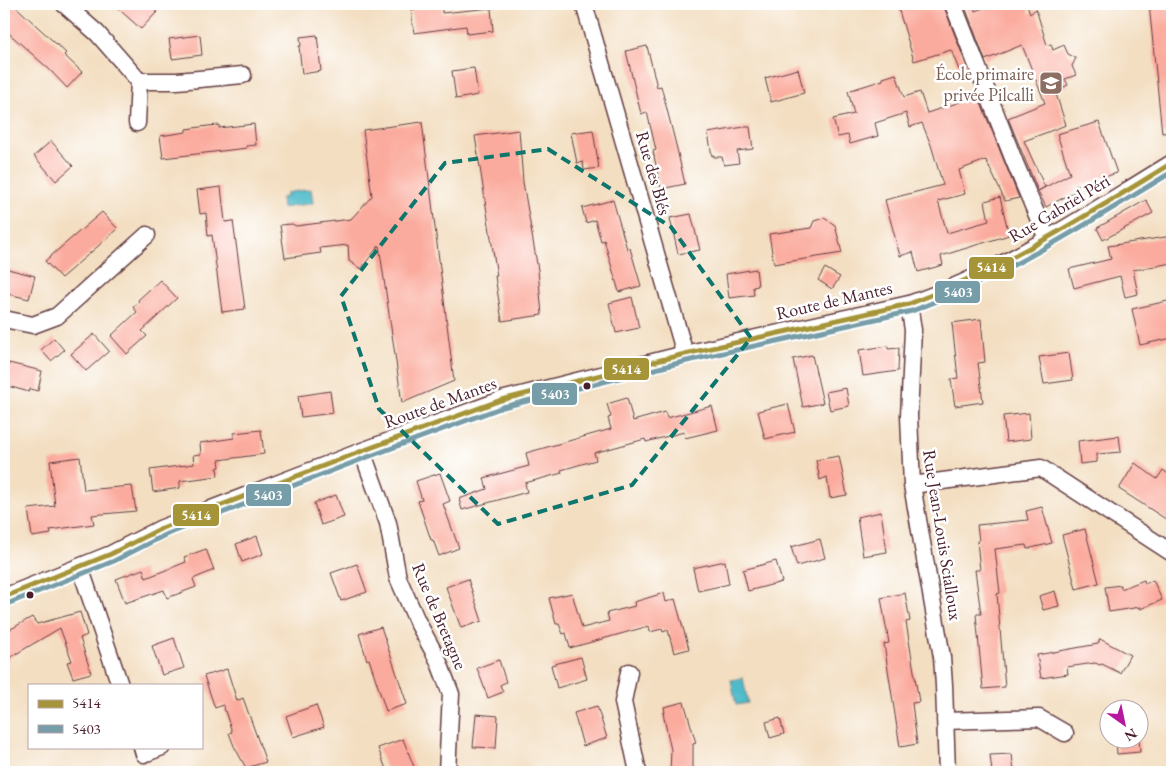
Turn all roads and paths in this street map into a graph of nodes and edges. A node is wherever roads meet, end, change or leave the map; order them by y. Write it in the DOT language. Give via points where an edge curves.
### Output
graph roads {
  1 [pos="64,4"];
  2 [pos="584,4"];
  3 [pos="953,4"];
  4 [pos="244,75"];
  5 [pos="139,81"];
  6 [pos="137,123"];
  7 [pos="1172,163"];
  8 [pos="148,235"];
  9 [pos="1047,239"];
  10 [pos="909,304"];
  11 [pos="4,319"];
  12 [pos="685,354"];
  13 [pos="362,451"];
  14 [pos="912,485"];
  15 [pos="1172,553"];
  16 [pos="80,567"];
  17 [pos="4,597"];
  18 [pos="629,672"];
  19 [pos="120,684"];
  20 [pos="945,721"];
  21 [pos="1065,733"];
  22 [pos="142,748"];
  23 [pos="159,748"];
  24 [pos="447,772"];
  25 [pos="638,772"];
  26 [pos="948,772"];
  1 -- 5 [label="street" via="97,33"];
  2 -- 12 [label="street, Rue des Blés"];
  3 -- 9 [label="street"];
  4 -- 5 [label="street"];
  5 -- 6 [label="street"];
  7 -- 9 [label="street, Rue Gabriel Péri"];
  8 -- 11 [label="street" via="57,316 33,325"];
  9 -- 10 [label="street, Rue Gabriel Péri" via="996,268"];
  10 -- 12 [label="street, Route de Mantes"];
  10 -- 14 [label="street, Rue Jean-Louis Scialloux" via="913,330 909,416"];
  12 -- 13 [label="street, Route de Mantes" via="501,400"];
  13 -- 16 [label="street, Route de Mantes" via="162,528"];
  13 -- 24 [label="street, Rue de Bretagne" via="388,523 398,578 451,694"];
  14 -- 15 [label="street" via="1041,468"];
  14 -- 20 [label="street, Rue Jean-Louis Scialloux" via="942,657"];
  16 -- 17 [label="street, Route de Mantes"];
  16 -- 19 [label="street"];
  18 -- 25 [label="street" via="622,702"];
  20 -- 21 [label="street" via="1040,718"];
  20 -- 26 [label="street, Rue Jean-Louis Scialloux"];
  22 -- 23 [label="street" via="144,754"];
}
